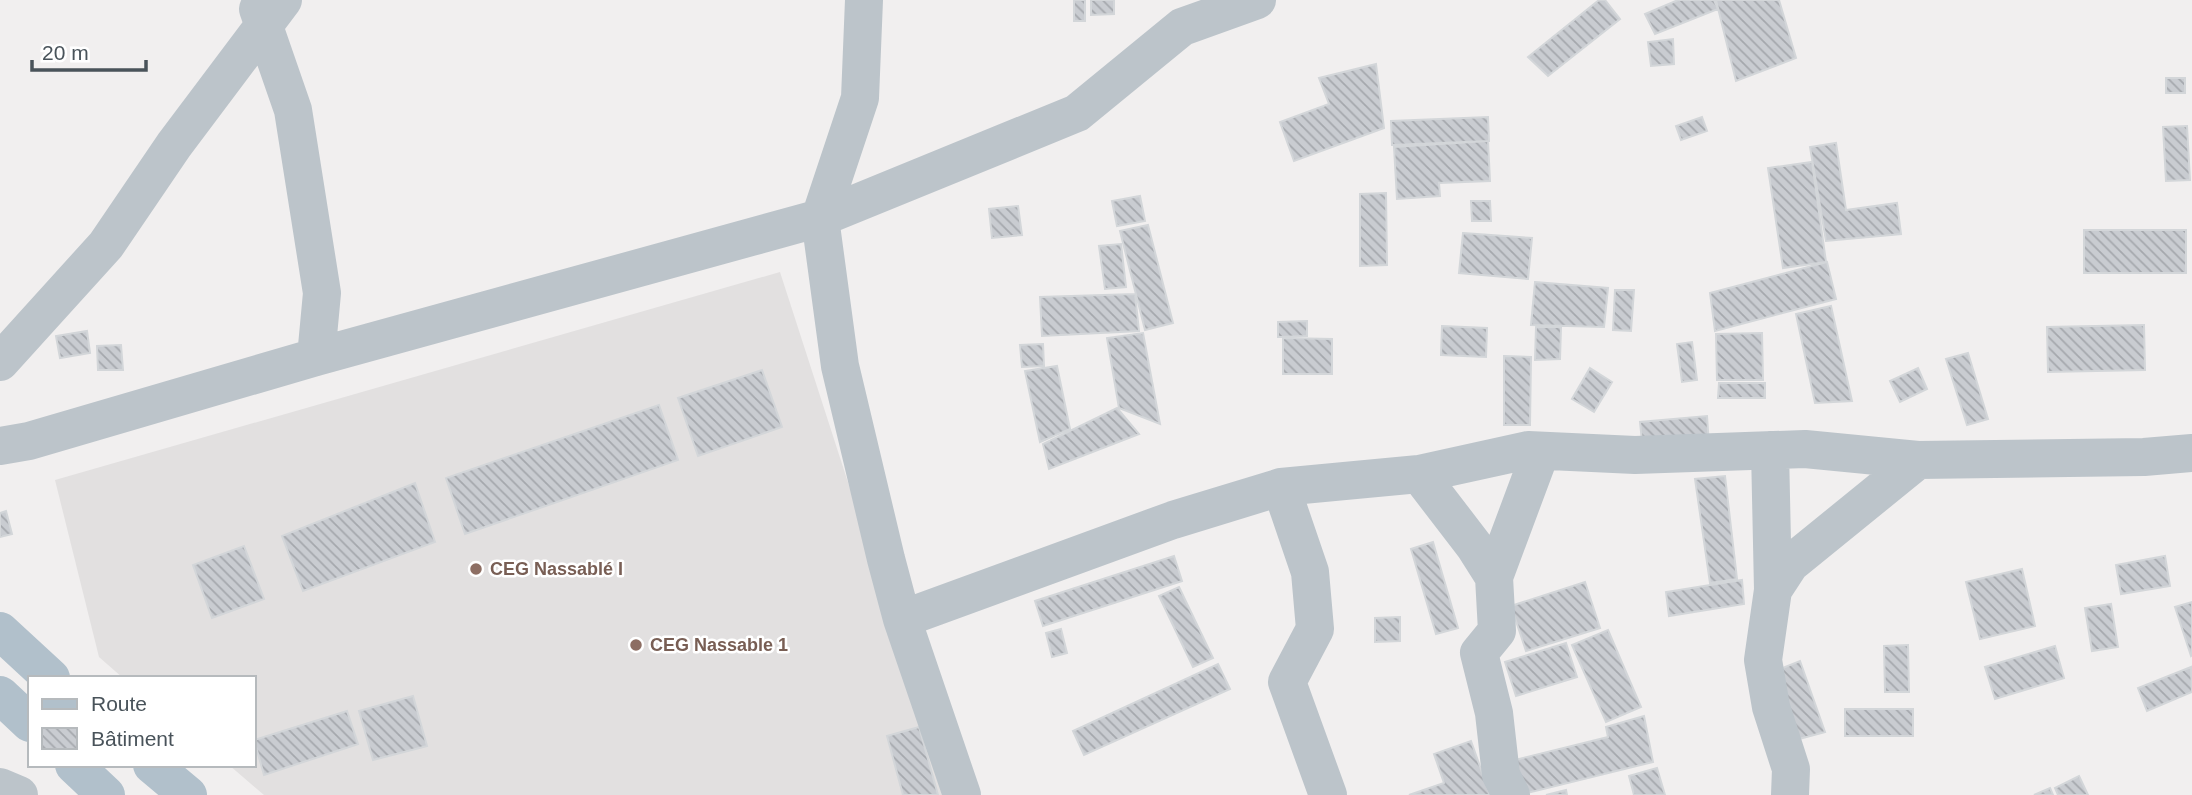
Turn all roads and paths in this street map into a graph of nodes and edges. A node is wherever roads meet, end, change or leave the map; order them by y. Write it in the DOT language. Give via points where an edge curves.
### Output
graph roads {
  1 [pos="864,0"];
  2 [pos="1257,0"];
  3 [pos="267,9"];
  4 [pos="820,218"];
  5 [pos="316,357"];
  6 [pos="0,362"];
  7 [pos="10,447"];
  8 [pos="1770,450"];
  9 [pos="1541,451"];
  10 [pos="2192,453"];
  11 [pos="1918,460"];
  12 [pos="1419,474"];
  13 [pos="1281,487"];
  14 [pos="1494,577"];
  15 [pos="1773,590"];
  16 [pos="902,619"];
  17 [pos="0,631"];
  18 [pos="49,676"];
  19 [pos="0,695"];
  20 [pos="28,721"];
  21 [pos="76,767"];
  22 [pos="154,767"];
  23 [pos="0,787"];
  24 [pos="19,795"];
  25 [pos="106,795"];
  26 [pos="188,795"];
  27 [pos="962,795"];
  28 [pos="1328,795"];
  29 [pos="1511,795"];
  30 [pos="1790,795"];
  1 -- 4 [label="street" via="860,98"];
  2 -- 4 [label="street" via="1182,27 1077,113"];
  3 -- 5 [label="street" via="293,110 322,293"];
  3 -- 6 [label="street" via="106,245"];
  4 -- 5 [label="street"];
  4 -- 16 [label="street" via="840,366"];
  5 -- 7 [label="street"];
  8 -- 9 [label="street" via="1635,455"];
  8 -- 11 [label="street"];
  8 -- 15 [label="street"];
  9 -- 12 [label="street"];
  9 -- 14 [label="street"];
  10 -- 11 [label="street"];
  11 -- 15 [label="street" via="1790,564"];
  12 -- 13 [label="street"];
  12 -- 14 [label="street"];
  13 -- 16 [label="street" via="1173,520"];
  13 -- 28 [label="street" via="1310,572 1315,629 1287,682"];
  14 -- 29 [label="street" via="1497,631 1479,653 1494,713 1501,775"];
  15 -- 30 [label="street" via="1763,660 1791,769"];
  16 -- 27 [label="street"];
  17 -- 18 [label="main road"];
  19 -- 20 [label="main road"];
  21 -- 25 [label="main road"];
  22 -- 26 [label="main road"];
  23 -- 24 [label="street"];
}
